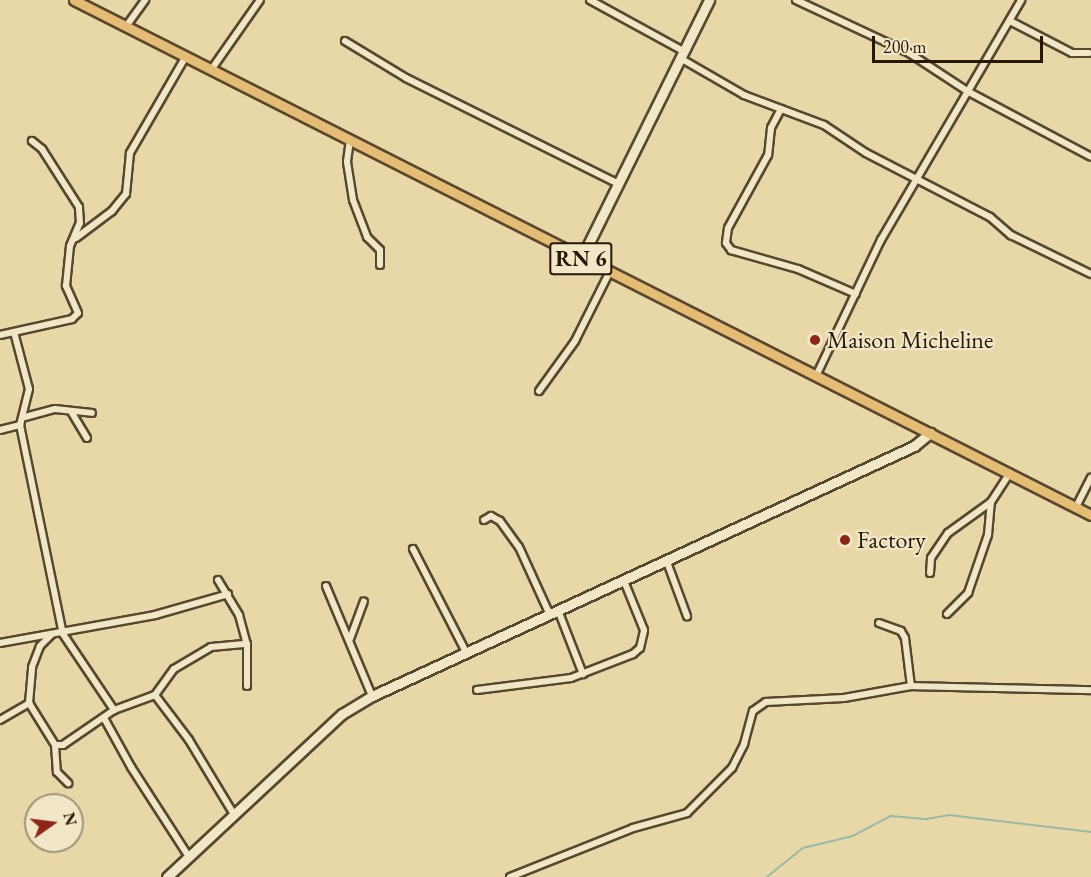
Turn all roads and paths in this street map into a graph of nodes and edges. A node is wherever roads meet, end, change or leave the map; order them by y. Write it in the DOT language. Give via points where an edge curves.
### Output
graph roads {
  1 [pos="74,0"];
  2 [pos="145,0"];
  3 [pos="260,0"];
  4 [pos="590,0"];
  5 [pos="710,0"];
  6 [pos="796,0"];
  7 [pos="1021,0"];
  8 [pos="1010,21"];
  9 [pos="127,26"];
  10 [pos="345,41"];
  11 [pos="1089,53"];
  12 [pos="682,54"];
  13 [pos="186,56"];
  14 [pos="211,70"];
  15 [pos="967,91"];
  16 [pos="782,109"];
  17 [pos="350,140"];
  18 [pos="32,141"];
  19 [pos="1091,157"];
  20 [pos="920,178"];
  21 [pos="617,183"];
  22 [pos="71,242"];
  23 [pos="580,259"];
  24 [pos="380,266"];
  25 [pos="609,273"];
  26 [pos="1091,274"];
  27 [pos="856,294"];
  28 [pos="14,332"];
  29 [pos="0,335"];
  30 [pos="816,376"];
  31 [pos="539,391"];
  32 [pos="72,413"];
  33 [pos="92,413"];
  34 [pos="25,417"];
  35 [pos="20,425"];
  36 [pos="0,430"];
  37 [pos="930,433"];
  38 [pos="87,438"];
  39 [pos="1010,472"];
  40 [pos="1091,478"];
  41 [pos="991,502"];
  42 [pos="1076,507"];
  43 [pos="1091,515"];
  44 [pos="484,520"];
  45 [pos="413,549"];
  46 [pos="667,562"];
  47 [pos="930,573"];
  48 [pos="218,580"];
  49 [pos="624,581"];
  50 [pos="326,586"];
  51 [pos="228,594"];
  52 [pos="364,601"];
  53 [pos="554,612"];
  54 [pos="947,614"];
  55 [pos="687,616"];
  56 [pos="879,623"];
  57 [pos="63,634"];
  58 [pos="51,635"];
  59 [pos="350,640"];
  60 [pos="0,642"];
  61 [pos="247,644"];
  62 [pos="466,652"];
  63 [pos="583,674"];
  64 [pos="247,686"];
  65 [pos="911,686"];
  66 [pos="477,690"];
  67 [pos="1091,690"];
  68 [pos="155,694"];
  69 [pos="372,696"];
  70 [pos="29,703"];
  71 [pos="114,710"];
  72 [pos="104,718"];
  73 [pos="0,720"];
  74 [pos="55,745"];
  75 [pos="68,783"];
  76 [pos="233,813"];
  77 [pos="189,857"];
  78 [pos="167,877"];
  79 [pos="510,877"];
  1 -- 9 [label="main road, RN 6"];
  2 -- 9 [label="street"];
  3 -- 14 [label="street"];
  4 -- 12 [label="street"];
  5 -- 12 [label="street"];
  6 -- 15 [label="street" via="899,48"];
  7 -- 8 [label="street"];
  8 -- 11 [label="street" via="1072,53"];
  8 -- 15 [label="street"];
  9 -- 13 [label="main road, RN 6"];
  10 -- 21 [label="street" via="406,78"];
  12 -- 16 [label="street" via="744,95"];
  12 -- 21 [label="street"];
  13 -- 14 [label="main road, RN 6"];
  13 -- 22 [label="street" via="130,153 126,194 112,211"];
  14 -- 17 [label="main road, RN 6"];
  15 -- 19 [label="street"];
  15 -- 20 [label="street"];
  16 -- 20 [label="street" via="824,125 866,153"];
  16 -- 27 [label="street" via="771,128 768,155 728,228 726,243 731,250 798,269"];
  17 -- 23 [label="main road, RN 6"];
  17 -- 24 [label="street" via="347,162 353,200 367,237 380,250"];
  18 -- 22 [label="street" via="76,200 80,223"];
  20 -- 26 [label="street" via="990,217 1011,234"];
  20 -- 27 [label="street" via="881,240"];
  21 -- 23 [label="street"];
  22 -- 28 [label="street" via="66,286 78,316"];
  23 -- 25 [label="main road, RN 6"];
  25 -- 30 [label="main road, RN 6"];
  25 -- 31 [label="street" via="575,341"];
  27 -- 30 [label="street"];
  28 -- 29 [label="street"];
  28 -- 34 [label="street" via="29,389"];
  30 -- 37 [label="main road, RN 6"];
  32 -- 33 [label="street"];
  32 -- 34 [label="street" via="55,409"];
  32 -- 38 [label="street"];
  34 -- 35 [label="street"];
  35 -- 36 [label="street"];
  35 -- 57 [label="street"];
  37 -- 39 [label="main road, RN 6"];
  37 -- 46 [label="street" via="914,446"];
  39 -- 41 [label="street"];
  39 -- 42 [label="main road, RN 6"];
  40 -- 42 [label="street"];
  41 -- 47 [label="street" via="948,533 932,558"];
  41 -- 54 [label="street" via="988,535 968,593"];
  42 -- 43 [label="main road, RN 6"];
  44 -- 53 [label="street" via="491,516 500,521"];
  45 -- 62 [label="street"];
  46 -- 49 [label="street"];
  46 -- 55 [label="street"];
  48 -- 51 [label="street"];
  49 -- 53 [label="street"];
  49 -- 63 [label="street" via="644,630 644,640 633,654"];
  50 -- 59 [label="street"];
  51 -- 57 [label="street" via="155,615"];
  51 -- 61 [label="street"];
  52 -- 59 [label="street"];
  53 -- 62 [label="street"];
  53 -- 63 [label="street"];
  56 -- 65 [label="street" via="902,631"];
  57 -- 58 [label="street"];
  57 -- 71 [label="street"];
  58 -- 60 [label="street"];
  58 -- 70 [label="street" via="40,646 32,667"];
  59 -- 69 [label="street"];
  61 -- 64 [label="street"];
  61 -- 68 [label="street" via="211,647 174,669"];
  62 -- 69 [label="street"];
  63 -- 66 [label="street" via="533,686"];
  65 -- 67 [label="street"];
  65 -- 79 [label="street" via="883,693 758,705 732,768 687,813 633,828"];
  68 -- 71 [label="street"];
  68 -- 76 [label="street" via="189,740"];
  69 -- 76 [label="street" via="342,714"];
  70 -- 73 [label="street"];
  70 -- 74 [label="street"];
  71 -- 72 [label="street"];
  72 -- 74 [label="street" via="63,745"];
  72 -- 77 [label="street" via="130,767"];
  74 -- 75 [label="street" via="57,772"];
  76 -- 77 [label="street"];
  77 -- 78 [label="street"];
}
